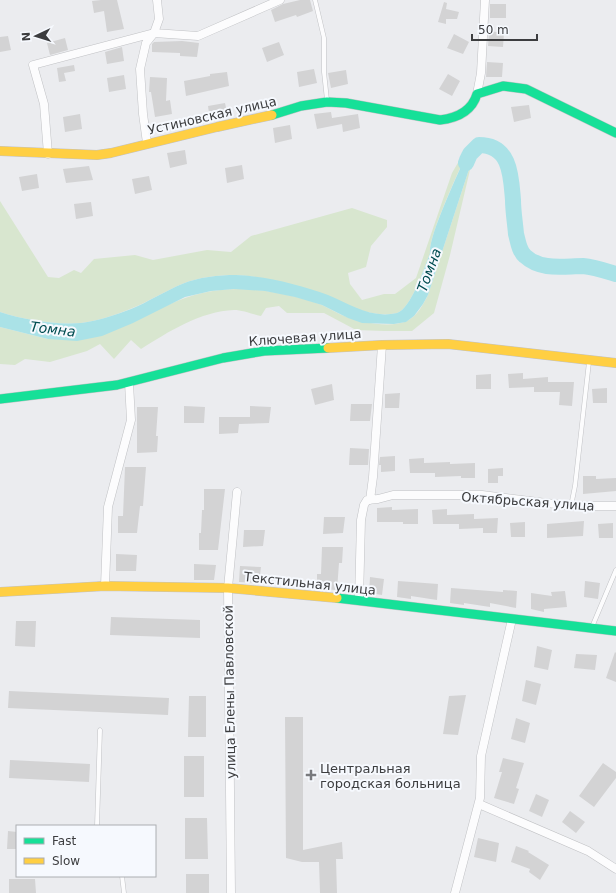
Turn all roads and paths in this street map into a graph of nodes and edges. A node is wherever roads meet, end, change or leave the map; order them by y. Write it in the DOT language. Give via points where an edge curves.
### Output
graph roads {
  1 [pos="158,0"];
  2 [pos="280,0"];
  3 [pos="315,0"];
  4 [pos="485,0"];
  5 [pos="154,33"];
  6 [pos="477,94"];
  7 [pos="327,102"];
  8 [pos="616,133"];
  9 [pos="147,143"];
  10 [pos="0,152"];
  11 [pos="48,154"];
  12 [pos="382,345"];
  13 [pos="590,360"];
  14 [pos="616,363"];
  15 [pos="129,383"];
  16 [pos="0,399"];
  17 [pos="237,492"];
  18 [pos="370,500"];
  19 [pos="571,506"];
  20 [pos="616,506"];
  21 [pos="616,570"];
  22 [pos="105,586"];
  23 [pos="228,588"];
  24 [pos="0,592"];
  25 [pos="358,600"];
  26 [pos="512,619"];
  27 [pos="592,627"];
  28 [pos="616,631"];
  29 [pos="100,730"];
  30 [pos="479,804"];
  31 [pos="97,825"];
  32 [pos="616,869"];
  33 [pos="122,877"];
  34 [pos="124,893"];
  35 [pos="231,893"];
  36 [pos="455,893"];
  1 -- 5 [label="street" via="159,19"];
  2 -- 5 [label="street" via="198,36"];
  3 -- 7 [label="lane" via="324,38"];
  4 -- 6 [label="street"];
  5 -- 9 [label="street" via="146,43 140,69"];
  5 -- 11 [label="street" via="33,65 44,104"];
  6 -- 7 [label="street, Устиновская улица" via="476,101 467,110 451,119 440,120 346,103"];
  6 -- 8 [label="street" via="503,86 526,89"];
  7 -- 9 [label="street, Устиновская улица"];
  9 -- 11 [label="street, Устиновская улица" via="97,155"];
  10 -- 11 [label="street, Устиновская улица"];
  12 -- 13 [label="street, Ключевая улица" via="448,344"];
  12 -- 15 [label="street, Ключевая улица" via="264,351 223,358"];
  12 -- 18 [label="street" via="374,477"];
  13 -- 14 [label="street, Ключевая улица"];
  13 -- 19 [label="lane"];
  15 -- 16 [label="street, Ключевая улица"];
  15 -- 22 [label="street" via="130,420 108,507"];
  17 -- 23 [label="street, улица Елены Павловской"];
  18 -- 19 [label="street, Октябрьская улица" via="393,495 482,495"];
  18 -- 25 [label="street" via="367,500 364,506 361,520"];
  19 -- 20 [label="street, Октябрьская улица"];
  21 -- 27 [label="lane"];
  22 -- 23 [label="street, Текстильная улица"];
  22 -- 24 [label="street, Текстильная улица"];
  23 -- 25 [label="street, Текстильная улица"];
  23 -- 35 [label="street, улица Елены Павловской"];
  25 -- 26 [label="street, Текстильная улица"];
  26 -- 27 [label="street, Текстильная улица"];
  26 -- 30 [label="street" via="481,756"];
  27 -- 28 [label="street, Текстильная улица"];
  29 -- 31 [label="lane"];
  30 -- 32 [label="street" via="588,851"];
  30 -- 36 [label="street"];
  33 -- 34 [label="lane"];
}
